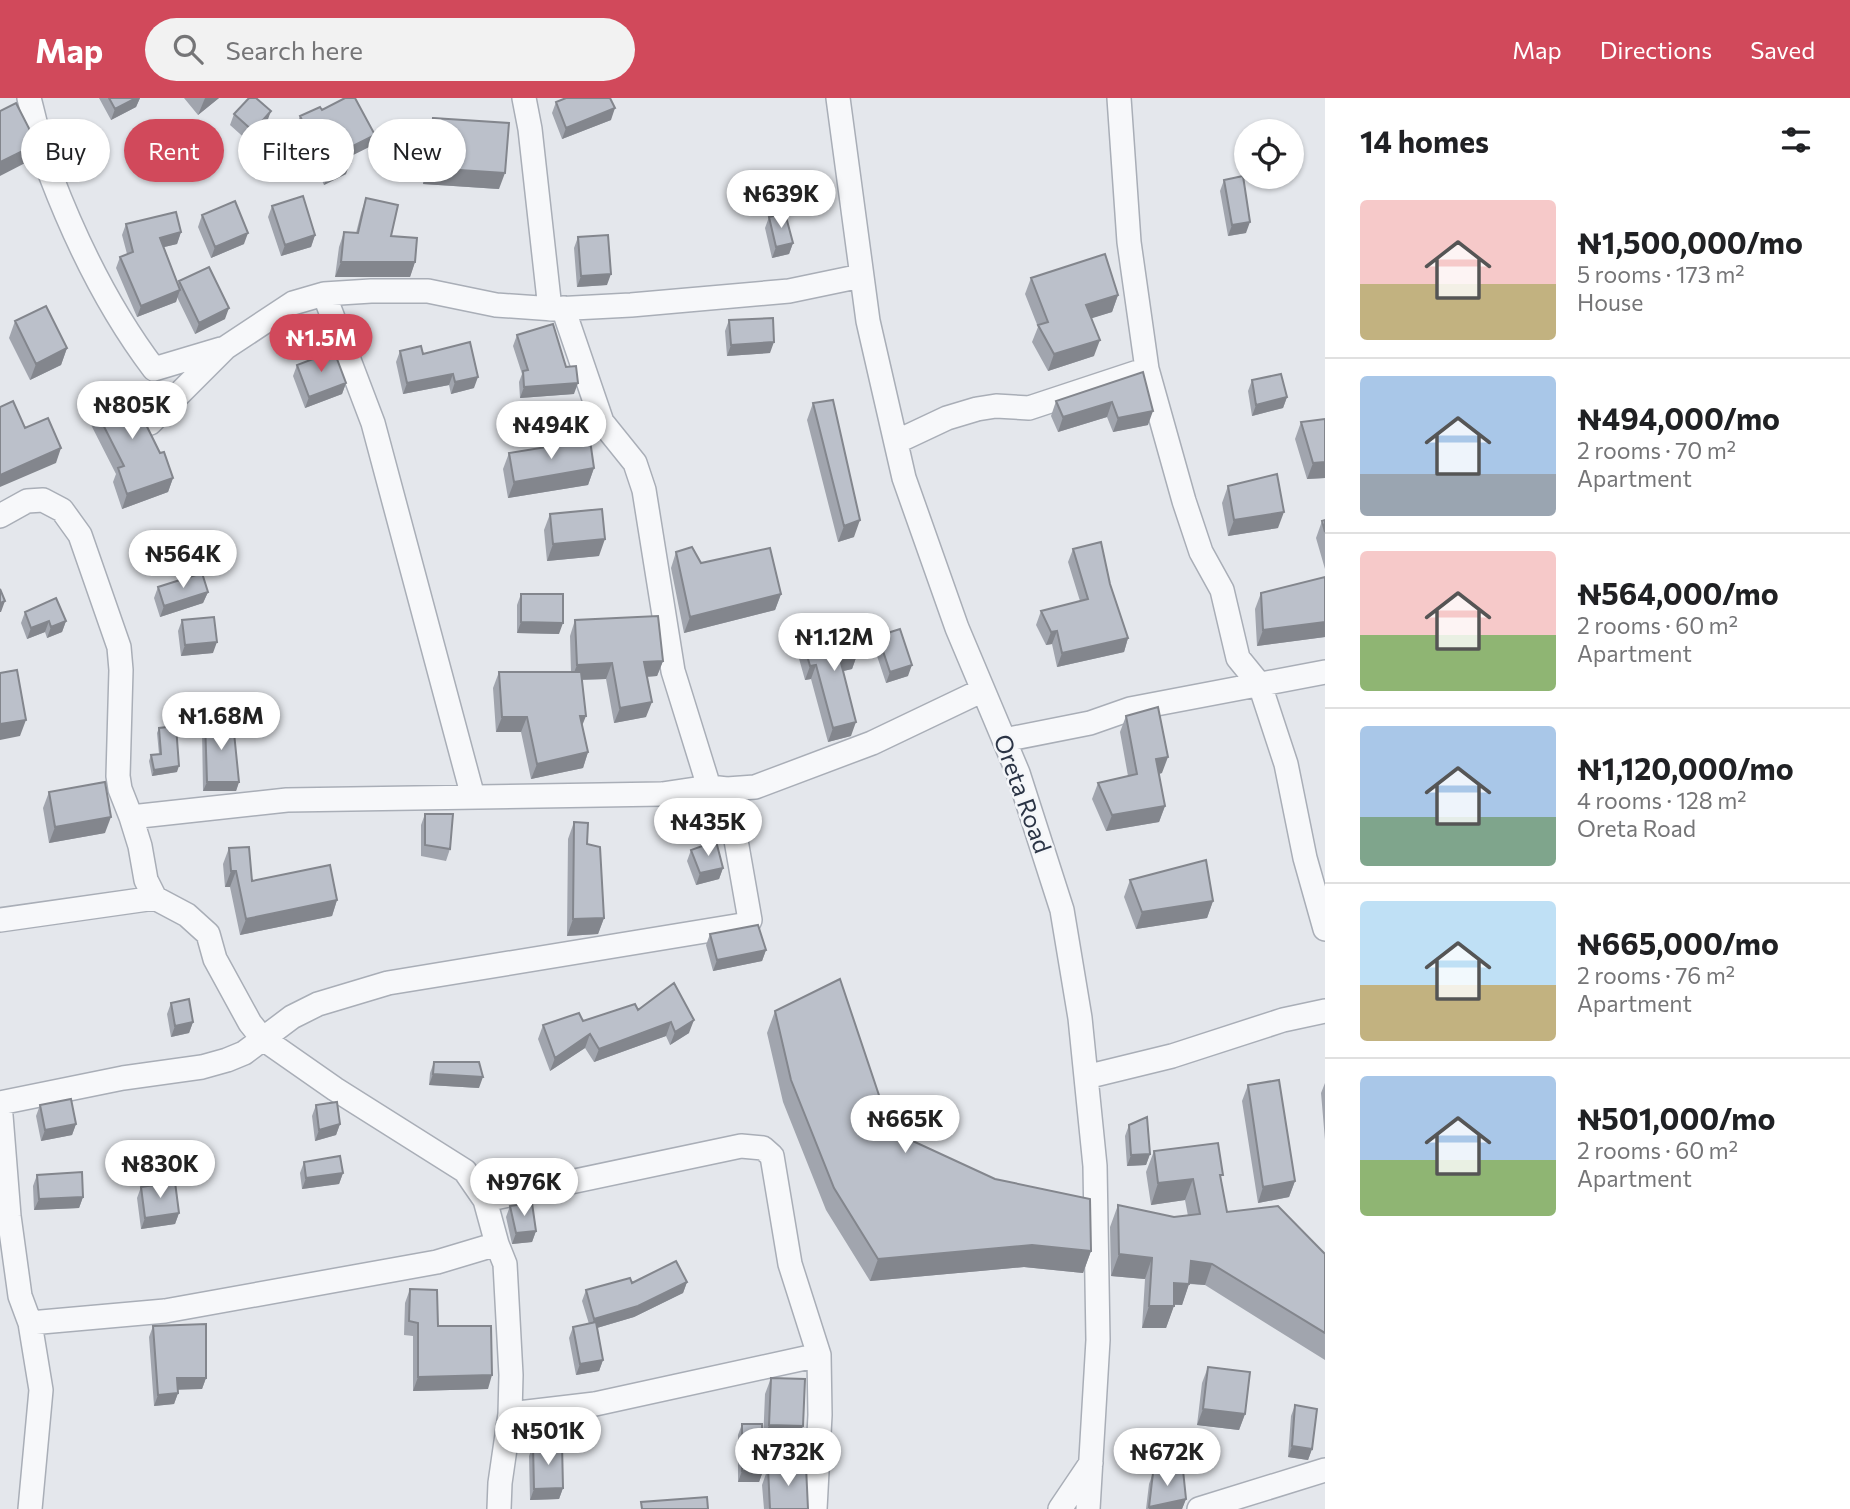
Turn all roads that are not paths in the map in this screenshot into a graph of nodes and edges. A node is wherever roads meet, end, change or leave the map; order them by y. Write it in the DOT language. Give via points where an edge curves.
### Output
graph roads {
  1 [pos="29,98"];
  2 [pos="524,98"];
  3 [pos="1119,98"];
  4 [pos="844,99"];
  5 [pos="861,276"];
  6 [pos="324,294"];
  7 [pos="556,308"];
  8 [pos="225,348"];
  9 [pos="1147,369"];
  10 [pos="150,423"];
  11 [pos="896,442"];
  12 [pos="0,516"];
  13 [pos="1238,658"];
  14 [pos="1325,672"];
  15 [pos="1260,685"];
  16 [pos="983,690"];
  17 [pos="1204,695"];
  18 [pos="1004,740"];
  19 [pos="718,788"];
  20 [pos="473,797"];
  21 [pos="131,817"];
  22 [pos="155,898"];
  23 [pos="0,920"];
  24 [pos="1325,929"];
  25 [pos="1325,1011"];
  26 [pos="262,1038"];
  27 [pos="1086,1077"];
  28 [pos="0,1103"];
  29 [pos="485,1200"];
  30 [pos="497,1244"];
  31 [pos="30,1324"];
  32 [pos="819,1355"];
  33 [pos="510,1414"];
  34 [pos="1093,1461"];
  35 [pos="1325,1470"];
  36 [pos="30,1509"];
  37 [pos="499,1509"];
  38 [pos="815,1509"];
  39 [pos="1060,1509"];
  40 [pos="1088,1509"];
  41 [pos="1199,1509"];
  1 -- 8 [label="street" via="50,174 91,268 127,333 154,369"];
  2 -- 7 [label="street"];
  3 -- 9 [label="street" via="1129,242"];
  4 -- 5 [label="street, Oreta Road"];
  5 -- 7 [label="street" via="789,290"];
  5 -- 11 [label="street, Oreta Road"];
  6 -- 7 [label="street" via="428,291 496,305"];
  6 -- 8 [label="street" via="293,303"];
  6 -- 20 [label="street" via="373,423"];
  7 -- 19 [label="street" via="602,422 635,463 673,671"];
  8 -- 10 [label="street"];
  9 -- 11 [label="street" via="1029,408 977,409"];
  9 -- 13 [label="street" via="1201,552 1222,590"];
  11 -- 16 [label="street, Oreta Road" via="952,616"];
  12 -- 21 [label="street" via="27,501 43,500 62,510 80,535 119,647 118,776"];
  13 -- 15 [label="street"];
  13 -- 17 [label="street"];
  14 -- 15 [label="street"];
  15 -- 17 [label="street"];
  15 -- 24 [label="street" via="1290,779"];
  16 -- 18 [label="street, Oreta Road"];
  16 -- 19 [label="street" via="872,743 755,787"];
  17 -- 18 [label="street"];
  18 -- 27 [label="street, Oreta Road" via="1062,910"];
  19 -- 20 [label="street" via="662,794"];
  19 -- 26 [label="street" via="748,923 388,983 318,1004"];
  20 -- 21 [label="street" via="288,800"];
  21 -- 22 [label="street" via="146,880"];
  22 -- 23 [label="street"];
  22 -- 26 [label="street" via="187,915 208,934 215,959"];
  25 -- 27 [label="street"];
  26 -- 28 [label="street" via="244,1053 202,1067"];
  26 -- 29 [label="street" via="465,1171"];
  27 -- 34 [label="street, Oreta Road" via="1095,1166 1098,1340"];
  28 -- 31 [label="street" via="9,1216 20,1296"];
  29 -- 30 [label="street"];
  29 -- 32 [label="street" via="741,1146 762,1148 772,1156 790,1264"];
  30 -- 31 [label="street" via="424,1264 165,1311"];
  30 -- 33 [label="street" via="505,1264"];
  31 -- 36 [label="street" via="41,1390"];
  32 -- 33 [label="street" via="595,1404"];
  32 -- 38 [label="street"];
  33 -- 37 [label="street"];
  34 -- 39 [label="street"];
  34 -- 40 [label="street, Oreta Road"];
  35 -- 41 [label="street"];
}
